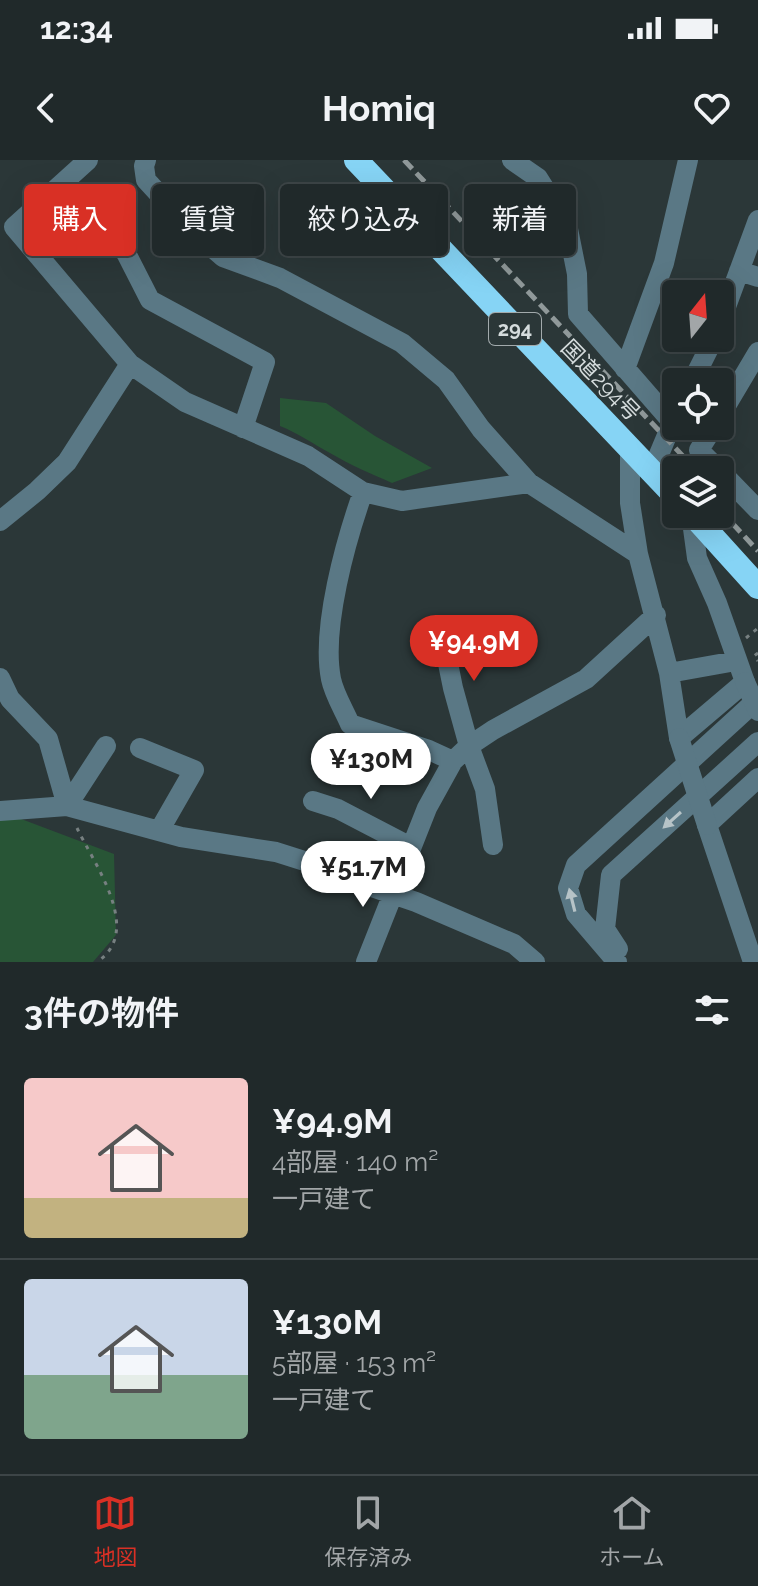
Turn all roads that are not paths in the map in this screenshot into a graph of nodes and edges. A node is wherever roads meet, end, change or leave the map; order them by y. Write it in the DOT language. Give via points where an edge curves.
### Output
graph roads {
  1 [pos="88,160"];
  2 [pos="146,160"];
  3 [pos="356,160"];
  4 [pos="512,160"];
  5 [pos="688,160"];
  6 [pos="65,181"];
  7 [pos="758,220"];
  8 [pos="8,226"];
  9 [pos="748,274"];
  10 [pos="734,298"];
  11 [pos="758,352"];
  12 [pos="130,364"];
  13 [pos="625,369"];
  14 [pos="751,385"];
  15 [pos="734,402"];
  16 [pos="662,406"];
  17 [pos="243,428"];
  18 [pos="665,440"];
  19 [pos="705,440"];
  20 [pos="630,449"];
  21 [pos="705,456"];
  22 [pos="652,471"];
  23 [pos="662,482"];
  24 [pos="529,483"];
  25 [pos="734,485"];
  26 [pos="363,492"];
  27 [pos="758,510"];
  28 [pos="0,521"];
  29 [pos="694,528"];
  30 [pos="705,528"];
  31 [pos="638,554"];
  32 [pos="758,587"];
  33 [pos="656,615"];
  34 [pos="441,629"];
  35 [pos="736,661"];
  36 [pos="669,673"];
  37 [pos="0,678"];
  38 [pos="745,682"];
  39 [pos="758,699"];
  40 [pos="758,711"];
  41 [pos="679,738"];
  42 [pos="758,742"];
  43 [pos="106,746"];
  44 [pos="469,746"];
  45 [pos="140,748"];
  46 [pos="453,761"];
  47 [pos="758,778"];
  48 [pos="313,801"];
  49 [pos="67,806"];
  50 [pos="0,811"];
  51 [pos="707,825"];
  52 [pos="159,831"];
  53 [pos="493,845"];
  54 [pos="411,847"];
  55 [pos="392,894"];
  56 [pos="366,962"];
  57 [pos="535,962"];
  58 [pos="617,962"];
  59 [pos="627,962"];
  60 [pos="753,962"];
  1 -- 6 [label="street"];
  2 -- 24 [label="street" via="146,180 223,257 280,278 402,343 424,361 446,380"];
  3 -- 20 [label="highway, 国道294号 / 294"];
  4 -- 13 [label="street" via="538,178 567,224 578,314"];
  5 -- 13 [label="street" via="664,263"];
  6 -- 8 [label="street" via="14,227"];
  6 -- 17 [label="street" via="126,253 150,300 265,362"];
  7 -- 9 [label="street"];
  8 -- 12 [label="street"];
  9 -- 10 [label="street"];
  11 -- 14 [label="street"];
  12 -- 17 [label="street" via="185,402"];
  12 -- 28 [label="street" via="67,462"];
  13 -- 16 [label="street"];
  14 -- 15 [label="street"];
  17 -- 26 [label="street" via="308,456"];
  18 -- 22 [label="street"];
  19 -- 21 [label="street" via="699,450"];
  20 -- 22 [label="highway, 国道294号 / 294"];
  20 -- 31 [label="street" via="630,503"];
  22 -- 23 [label="highway, 国道294号 / 294"];
  24 -- 26 [label="street" via="402,501"];
  24 -- 31 [label="street"];
  25 -- 27 [label="street"];
  26 -- 46 [label="street" via="345,543 331,632 331,679 350,724"];
  29 -- 35 [label="street" via="697,558"];
  30 -- 32 [label="highway"];
  31 -- 33 [label="street"];
  33 -- 36 [label="street"];
  33 -- 44 [label="street" via="586,679"];
  34 -- 44 [label="street"];
  35 -- 36 [label="street"];
  35 -- 38 [label="street"];
  36 -- 41 [label="street"];
  37 -- 49 [label="street" via="10,699 48,739"];
  38 -- 40 [label="street, bridge"];
  38 -- 41 [label="street"];
  58 -- 39 [label="street, one-way" via="576,914 568,888 576,865"];
  41 -- 51 [label="street, bridge"];
  42 -- 59 [label="street, one-way" via="611,875 605,929"];
  43 -- 49 [label="street"];
  44 -- 46 [label="street"];
  44 -- 53 [label="street" via="485,789"];
  45 -- 52 [label="street" via="194,770"];
  46 -- 54 [label="street"];
  47 -- 51 [label="street"];
  48 -- 54 [label="street"];
  49 -- 50 [label="street"];
  49 -- 52 [label="street"];
  51 -- 60 [label="street"];
  52 -- 55 [label="street" via="276,852"];
  54 -- 55 [label="street"];
  55 -- 56 [label="street"];
  55 -- 57 [label="street" via="514,944"];
}
